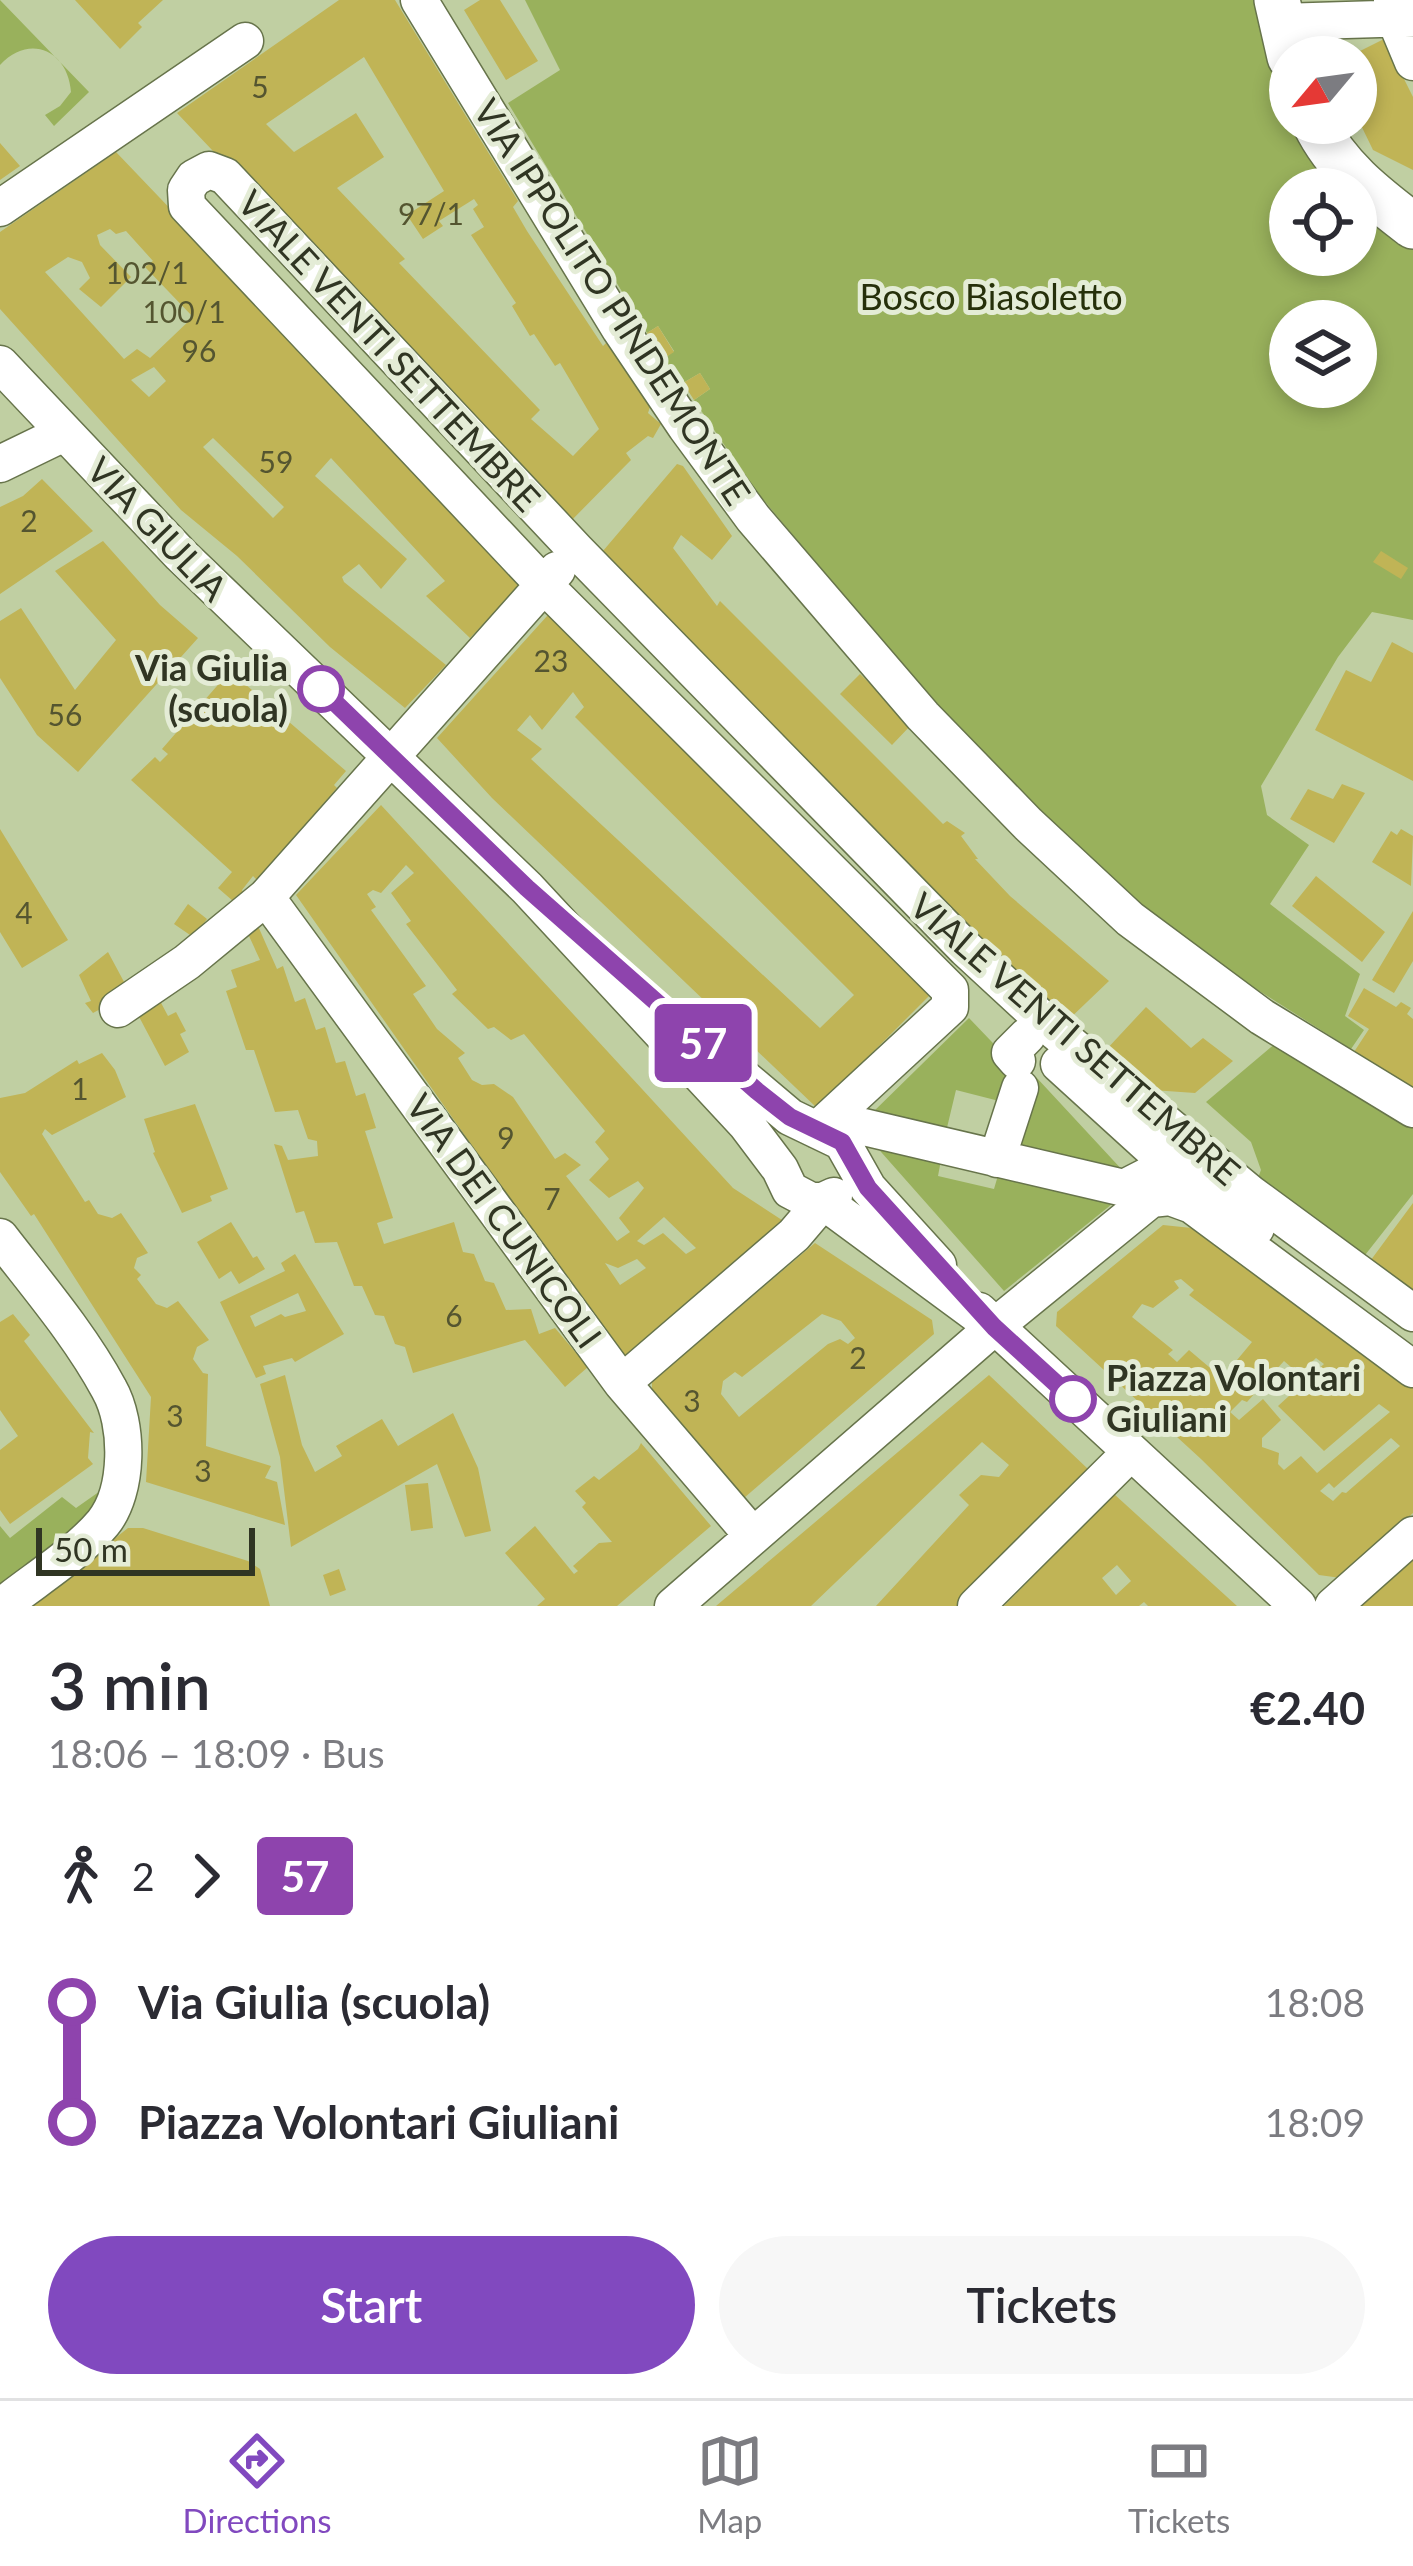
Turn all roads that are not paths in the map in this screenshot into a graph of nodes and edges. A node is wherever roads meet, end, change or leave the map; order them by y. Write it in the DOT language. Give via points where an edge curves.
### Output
graph roads {
  1 [pos="419,0"];
  2 [pos="1400,12"];
  3 [pos="1282,26"];
  4 [pos="245,40"];
  5 [pos="1413,62"];
  6 [pos="1326,144"];
  7 [pos="0,208"];
  8 [pos="232,216"];
  9 [pos="1413,226"];
  10 [pos="0,364"];
  11 [pos="64,433"];
  12 [pos="0,464"];
  13 [pos="559,568"];
  14 [pos="391,755"];
  15 [pos="527,888"];
  16 [pos="266,897"];
  17 [pos="118,1009"];
  18 [pos="1021,1062"];
  19 [pos="1413,1109"];
  20 [pos="833,1136"];
  21 [pos="997,1159"];
  22 [pos="780,1169"];
  23 [pos="1144,1188"];
  24 [pos="823,1201"];
  25 [pos="0,1237"];
  26 [pos="1413,1313"];
  27 [pos="994,1327"];
  28 [pos="1413,1343"];
  29 [pos="1413,1369"];
  30 [pos="622,1382"];
  31 [pos="1131,1453"];
  32 [pos="1413,1535"];
  33 [pos="752,1536"];
  34 [pos="2,1606"];
  35 [pos="673,1606"];
  36 [pos="976,1606"];
  37 [pos="1298,1606"];
  38 [pos="1333,1606"];
  1 -- 19 [label="street, VIA IPPOLITO PINDEMONTE" via="686,427 923,716 1130,919 1262,1017"];
  2 -- 3 [label="street"];
  2 -- 5 [label="street"];
  4 -- 7 [label="street"];
  6 -- 9 [label="main road" via="1360,185"];
  8 -- 13 [label="street, VIALE VENTI SETTEMBRE"];
  10 -- 11 [label="street, VIA GIULIA"];
  11 -- 12 [label="street"];
  11 -- 14 [label="street, VIA GIULIA"];
  13 -- 13 [label="street, VIALE VENTI SETTEMBRE" via="225,176 209,170 194,178 188,206"];
  13 -- 14 [label="street"];
  13 -- 18 [label="street, VIALE VENTI SETTEMBRE"];
  13 -- 20 [label="street, VIALE VENTI SETTEMBRE" via="953,999"];
  13 -- 26 [label="street, VIALE VENTI SETTEMBRE" via="1042,1019 1251,1194"];
  14 -- 15 [label="street, VIA GIULIA"];
  14 -- 16 [label="street"];
  15 -- 20 [label="street, VIA GIULIA" via="757,1091"];
  15 -- 22 [label="street, VIA GIULIA"];
  16 -- 17 [label="street"];
  16 -- 30 [label="street, VIA DEI CUNICOLI"];
  18 -- 21 [label="street"];
  18 -- 23 [label="street, VIALE VENTI SETTEMBRE"];
  20 -- 21 [label="street"];
  20 -- 22 [label="street" via="792,1139"];
  20 -- 24 [label="street" via="848,1181"];
  20 -- 27 [label="street, VIA GIULIA" via="868,1188"];
  21 -- 23 [label="street"];
  22 -- 24 [label="street, VIA GIULIA" via="790,1190"];
  23 -- 27 [label="street" via="1145,1202"];
  23 -- 28 [label="street, VIALE VENTI SETTEMBRE"];
  23 -- 29 [label="street, VIALE VENTI SETTEMBRE" via="1192,1205"];
  24 -- 27 [label="street, VIA GIULIA"];
  24 -- 30 [label="street"];
  25 -- 34 [label="street" via="112,1392 122,1473 103,1523"];
  27 -- 31 [label="street, VIA GIULIA"];
  27 -- 33 [label="street"];
  30 -- 33 [label="street, VIA DEI CUNICOLI"];
  31 -- 36 [label="street"];
  31 -- 37 [label="street, VIA GIULIA"];
  32 -- 38 [label="street"];
  33 -- 35 [label="street"];
}
